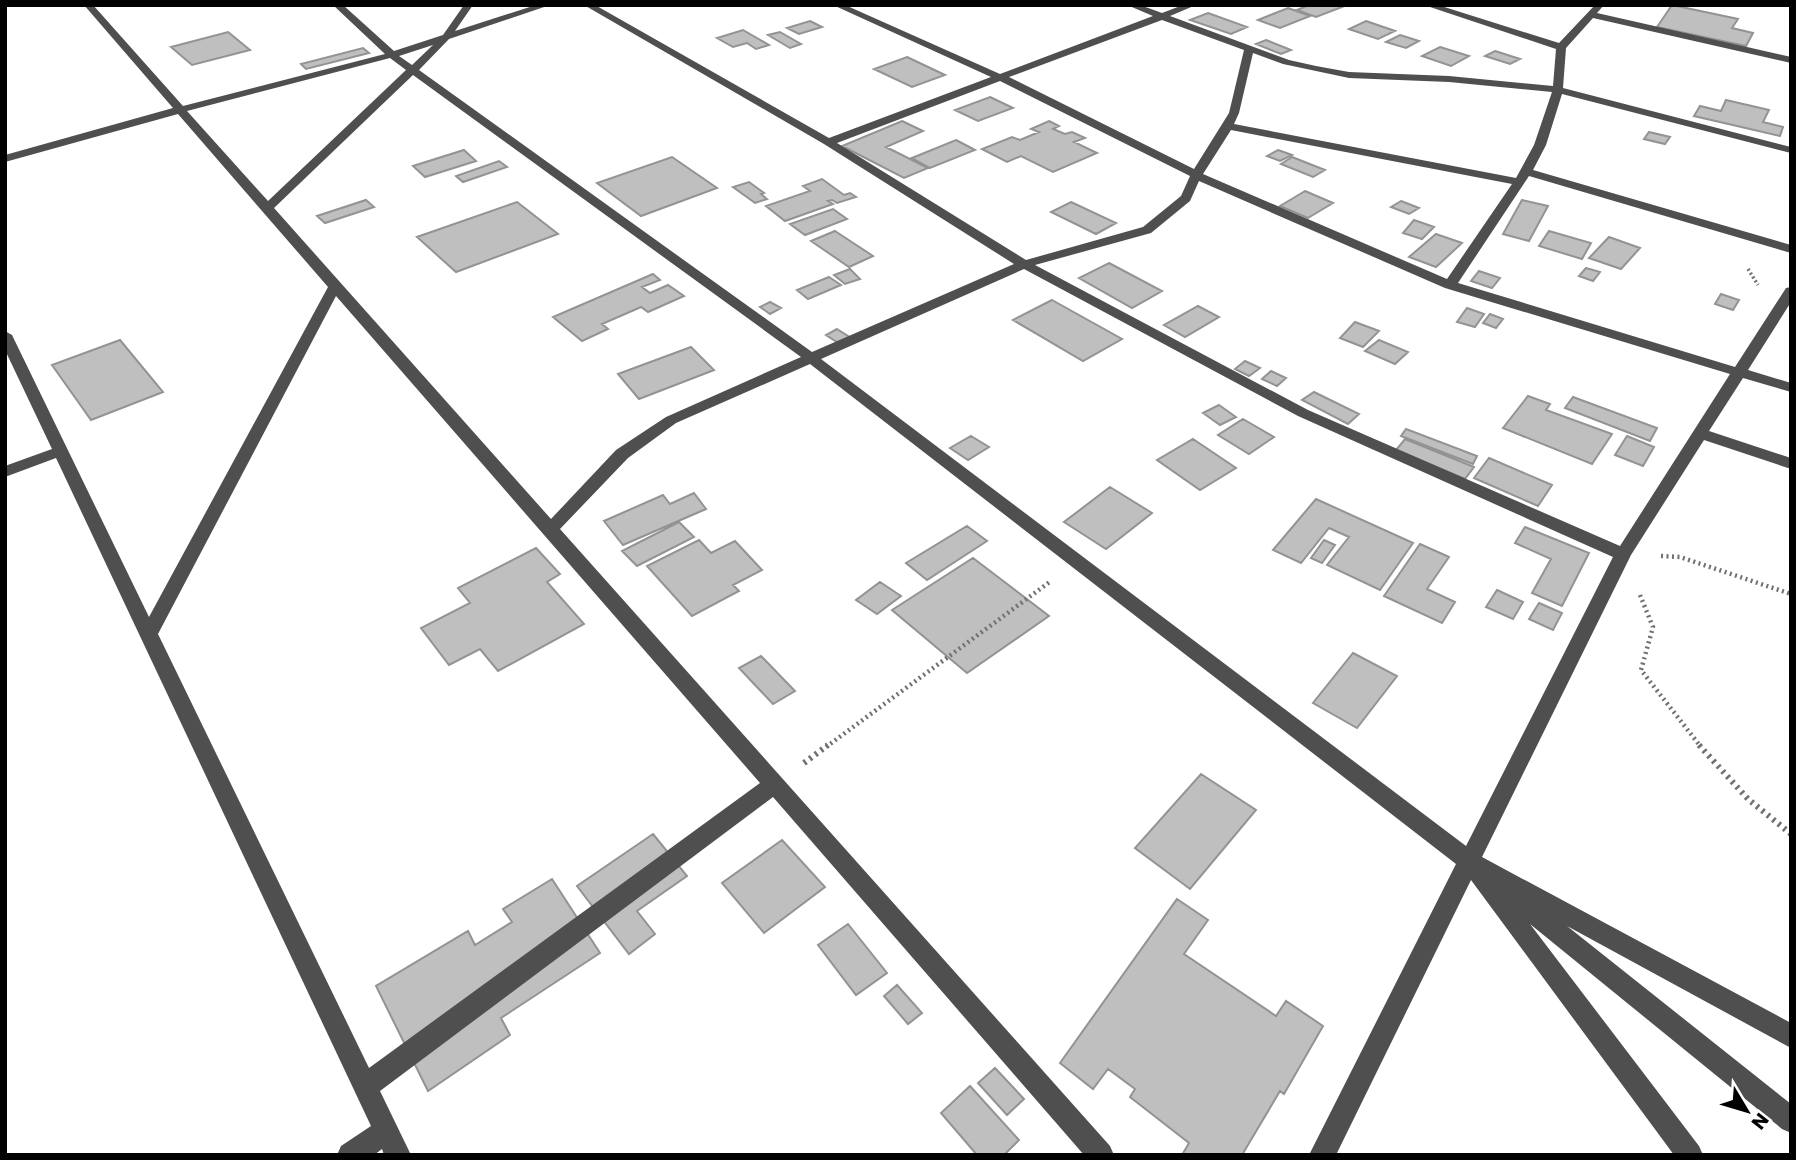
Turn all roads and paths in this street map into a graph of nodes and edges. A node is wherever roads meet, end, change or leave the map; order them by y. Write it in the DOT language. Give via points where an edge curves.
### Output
graph roads {
  1 [pos="88,5"];
  2 [pos="337,5"];
  3 [pos="469,5"];
  4 [pos="546,5"];
  5 [pos="588,5"];
  6 [pos="837,5"];
  7 [pos="1131,5"];
  8 [pos="1192,5"];
  9 [pos="1428,5"];
  10 [pos="1596,10"];
  11 [pos="1162,17"];
  12 [pos="445,39"];
  13 [pos="1561,47"];
  14 [pos="1249,49"];
  15 [pos="392,55"];
  16 [pos="1791,60"];
  17 [pos="412,69"];
  18 [pos="1002,78"];
  19 [pos="1558,90"];
  20 [pos="179,110"];
  21 [pos="1228,126"];
  22 [pos="828,142"];
  23 [pos="1791,150"];
  24 [pos="5,159"];
  25 [pos="1196,175"];
  26 [pos="1523,177"];
  27 [pos="267,208"];
  28 [pos="1791,249"];
  29 [pos="1024,264"];
  30 [pos="1746,267"];
  31 [pos="1450,285"];
  32 [pos="335,286"];
  33 [pos="1791,291"];
  34 [pos="1770,324"];
  35 [pos="5,335"];
  36 [pos="812,359"];
  37 [pos="1741,371"];
  38 [pos="1791,388"];
  39 [pos="1702,434"];
  40 [pos="61,451"];
  41 [pos="1791,464"];
  42 [pos="5,472"];
  43 [pos="550,530"];
  44 [pos="1623,554"];
  45 [pos="1077,562"];
  46 [pos="1791,594"];
  47 [pos="149,635"];
  48 [pos="775,784"];
  49 [pos="1791,834"];
  50 [pos="1469,861"];
  51 [pos="1791,1036"];
  52 [pos="366,1086"];
  53 [pos="1791,1120"];
  54 [pos="387,1130"];
  55 [pos="350,1155"];
  56 [pos="398,1155"];
  57 [pos="1101,1155"];
  58 [pos="1322,1155"];
  59 [pos="1690,1155"];
  1 -- 20 [label="street"];
  2 -- 15 [label="street"];
  3 -- 12 [label="street"];
  4 -- 12 [label="street"];
  5 -- 22 [label="street"];
  6 -- 18 [label="street"];
  7 -- 11 [label="street"];
  8 -- 11 [label="street"];
  9 -- 13 [label="street"];
  10 -- 13 [label="street"];
  10 -- 16 [label="street"];
  11 -- 14 [label="street"];
  11 -- 18 [label="street"];
  12 -- 15 [label="street"];
  12 -- 17 [label="street"];
  13 -- 19 [label="street"];
  14 -- 19 [label="street" via="1349,75"];
  14 -- 21 [label="street"];
  15 -- 17 [label="street"];
  15 -- 20 [label="street"];
  17 -- 27 [label="street"];
  17 -- 36 [label="street"];
  18 -- 22 [label="street"];
  18 -- 25 [label="street"];
  19 -- 23 [label="street"];
  19 -- 26 [label="street" via="1540,145"];
  20 -- 24 [label="street"];
  20 -- 27 [label="street"];
  21 -- 25 [label="street"];
  21 -- 26 [label="street"];
  22 -- 29 [label="street"];
  25 -- 29 [label="street" via="1186,198 1147,230"];
  25 -- 31 [label="street"];
  26 -- 28 [label="street"];
  26 -- 31 [label="street"];
  27 -- 32 [label="street"];
  29 -- 36 [label="street"];
  29 -- 44 [label="street" via="1303,413"];
  30 -- 34 [label="path" via="1768,300"];
  31 -- 37 [label="street"];
  32 -- 43 [label="street"];
  32 -- 47 [label="street"];
  33 -- 34 [label="street"];
  34 -- 37 [label="street"];
  35 -- 40 [label="street"];
  36 -- 43 [label="street" via="671,420 622,453"];
  36 -- 45 [label="street"];
  37 -- 38 [label="street"];
  37 -- 39 [label="street"];
  39 -- 41 [label="street"];
  39 -- 44 [label="street"];
  40 -- 42 [label="street"];
  40 -- 47 [label="street"];
  43 -- 48 [label="street"];
  44 -- 46 [label="path" via="1680,557"];
  44 -- 49 [label="path" via="1653,627 1641,670 1701,747 1772,821"];
  44 -- 50 [label="street"];
  45 -- 48 [label="path"];
  45 -- 50 [label="street"];
  47 -- 52 [label="street"];
  48 -- 52 [label="street"];
  48 -- 57 [label="street"];
  50 -- 51 [label="street"];
  50 -- 53 [label="street"];
  50 -- 58 [label="street"];
  50 -- 59 [label="street"];
  52 -- 54 [label="street"];
  54 -- 55 [label="street"];
  54 -- 56 [label="street"];
}
